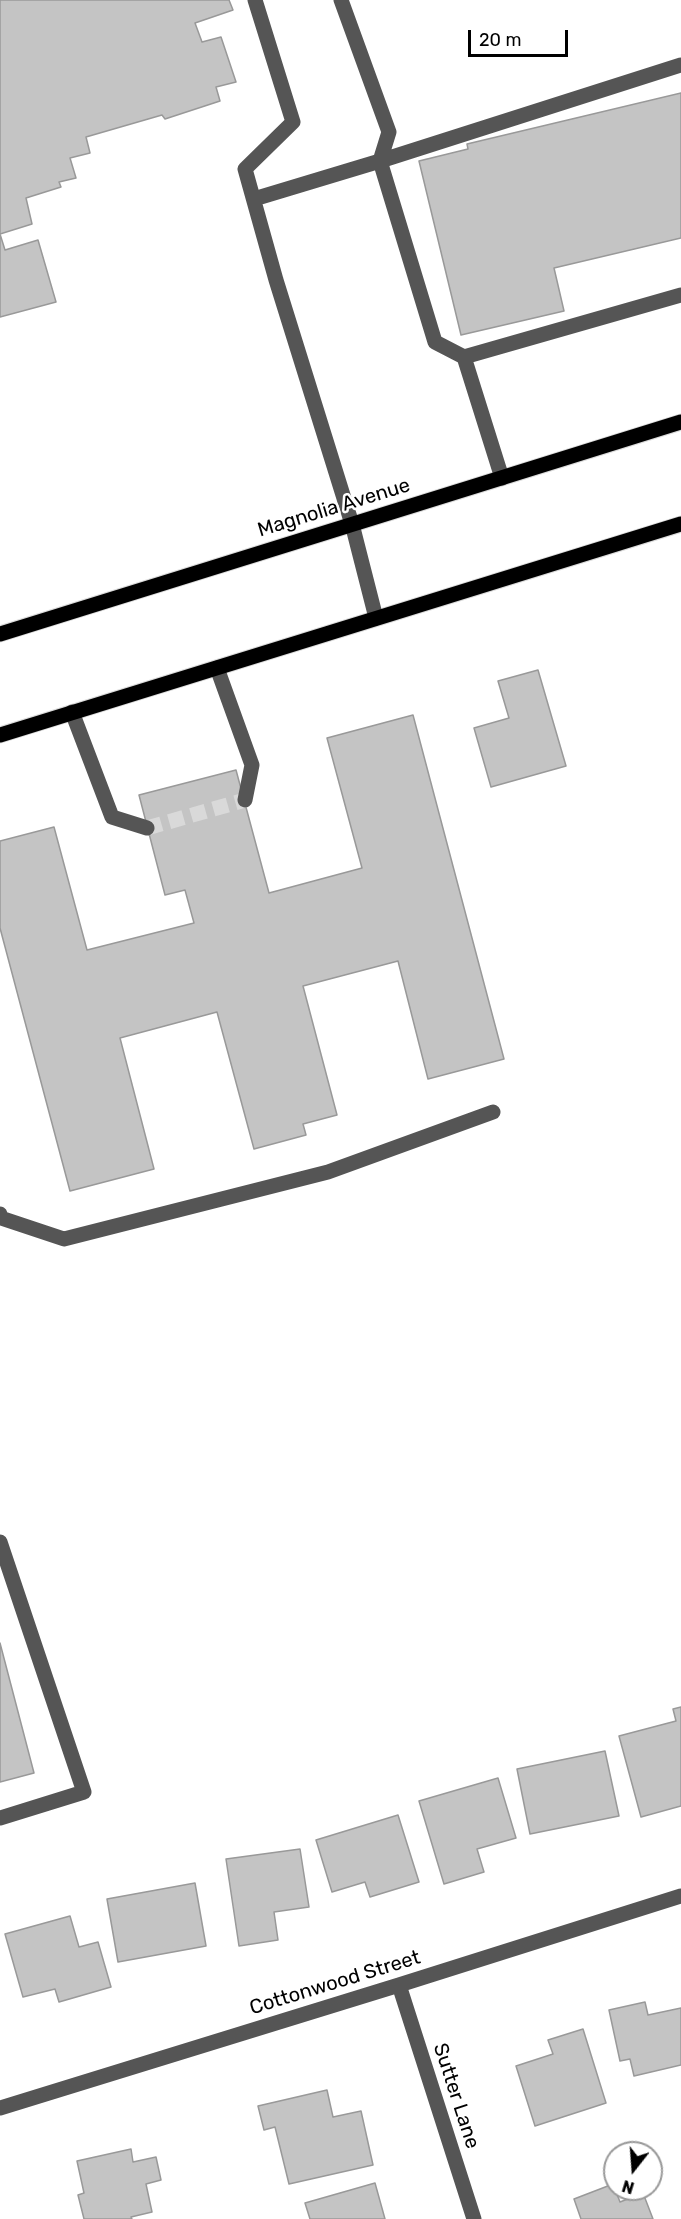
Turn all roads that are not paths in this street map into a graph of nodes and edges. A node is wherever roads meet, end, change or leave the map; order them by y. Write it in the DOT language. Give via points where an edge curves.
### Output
graph roads {
  1 [pos="255,0"];
  2 [pos="341,0"];
  3 [pos="681,65"];
  4 [pos="380,161"];
  5 [pos="254,199"];
  6 [pos="681,295"];
  7 [pos="464,357"];
  8 [pos="681,422"];
  9 [pos="502,478"];
  10 [pos="352,524"];
  11 [pos="681,524"];
  12 [pos="376,618"];
  13 [pos="0,634"];
  14 [pos="217,668"];
  15 [pos="72,712"];
  16 [pos="0,735"];
  17 [pos="245,800"];
  18 [pos="147,828"];
  19 [pos="493,1112"];
  20 [pos="0,1214"];
  21 [pos="0,1542"];
  22 [pos="0,1818"];
  23 [pos="681,1896"];
  24 [pos="399,1985"];
  25 [pos="0,2108"];
  26 [pos="474,2219"];
  1 -- 5 [label="street" via="293,122 245,169"];
  2 -- 4 [label="street" via="389,132"];
  3 -- 4 [label="street"];
  4 -- 5 [label="street"];
  4 -- 7 [label="street" via="435,342"];
  5 -- 10 [label="street"];
  6 -- 7 [label="street"];
  7 -- 9 [label="street"];
  8 -- 9 [label="main road, Magnolia Avenue"];
  9 -- 10 [label="main road, Magnolia Avenue"];
  10 -- 12 [label="street"];
  10 -- 13 [label="main road, Magnolia Avenue"];
  11 -- 12 [label="main road"];
  12 -- 14 [label="main road"];
  14 -- 15 [label="main road"];
  14 -- 17 [label="street" via="252,765"];
  15 -- 16 [label="main road"];
  15 -- 18 [label="street" via="112,817"];
  19 -- 20 [label="street" via="328,1172 64,1239 1,1218"];
  21 -- 22 [label="street" via="84,1792"];
  23 -- 24 [label="street, Cottonwood Street"];
  24 -- 25 [label="street, Cottonwood Street"];
  24 -- 26 [label="street, Sutter Lane"];
}
